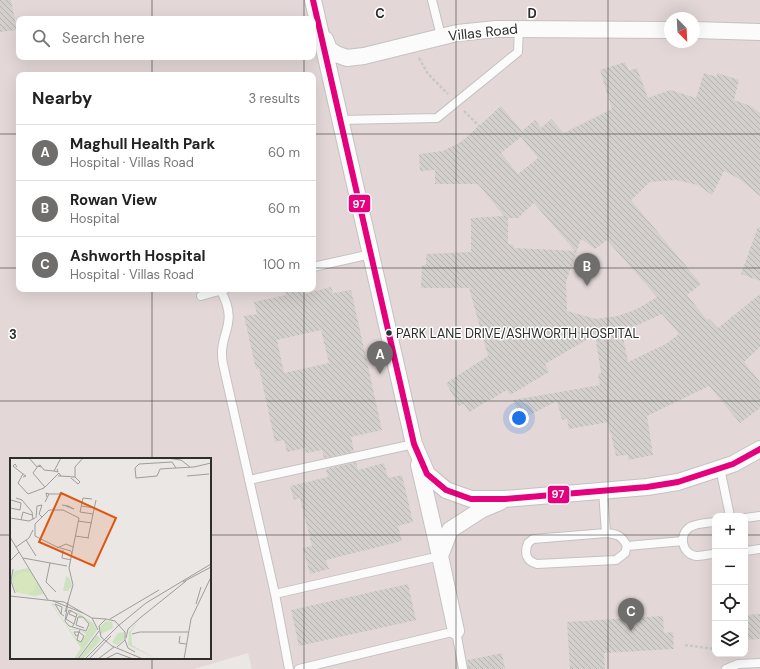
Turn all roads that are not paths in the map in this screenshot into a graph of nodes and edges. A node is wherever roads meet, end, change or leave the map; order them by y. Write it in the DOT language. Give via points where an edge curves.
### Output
graph roads {
  1 [pos="313,0"];
  2 [pos="432,0"];
  3 [pos="519,28"];
  4 [pos="664,30"];
  5 [pos="700,30"];
  6 [pos="320,31"];
  7 [pos="760,32"];
  8 [pos="441,36"];
  9 [pos="347,58"];
  10 [pos="331,78"];
  11 [pos="340,120"];
  12 [pos="371,254"];
  13 [pos="316,266"];
  14 [pos="216,292"];
  15 [pos="224,292"];
  16 [pos="201,296"];
  17 [pos="414,446"];
  18 [pos="760,449"];
  19 [pos="720,468"];
  20 [pos="249,480"];
  21 [pos="603,491"];
  22 [pos="505,500"];
  23 [pos="729,513"];
  24 [pos="760,516"];
  25 [pos="748,518"];
  26 [pos="712,523"];
  27 [pos="606,533"];
  28 [pos="683,541"];
  29 [pos="627,546"];
  30 [pos="760,549"];
  31 [pos="748,551"];
  32 [pos="712,554"];
  33 [pos="440,556"];
  34 [pos="275,594"];
  35 [pos="456,631"];
  36 [pos="760,663"];
  37 [pos="289,669"];
  38 [pos="299,669"];
  39 [pos="463,669"];
  40 [pos="726,669"];
  1 -- 6 [label="street"];
  2 -- 8 [label="lane"];
  3 -- 4 [label="street, Villas Road"];
  3 -- 8 [label="street, Villas Road"];
  3 -- 11 [label="lane" via="518,52 436,118"];
  5 -- 7 [label="street"];
  6 -- 9 [label="street" via="329,49"];
  6 -- 10 [label="street"];
  8 -- 9 [label="street, Villas Road"];
  9 -- 10 [label="street" via="336,66"];
  10 -- 11 [label="street"];
  11 -- 12 [label="street"];
  12 -- 13 [label="lane"];
  12 -- 17 [label="street"];
  14 -- 16 [label="lane"];
  15 -- 20 [label="lane" via="230,313 221,356"];
  17 -- 20 [label="lane"];
  17 -- 22 [label="street" via="427,474 446,490 471,499"];
  17 -- 33 [label="street"];
  18 -- 19 [label="street"];
  19 -- 21 [label="street" via="678,482"];
  19 -- 23 [label="lane"];
  20 -- 34 [label="lane"];
  21 -- 22 [label="street"];
  21 -- 27 [label="lane"];
  22 -- 33 [label="street" via="481,510 450,530"];
  24 -- 25 [label="lane"];
  26 -- 28 [label="lane" via="691,527"];
  27 -- 29 [label="lane" via="620,535"];
  27 -- 29 [label="lane" via="533,539 528,543 525,554 528,560 537,564 616,560 625,553"];
  28 -- 29 [label="lane"];
  28 -- 32 [label="lane" via="685,550 695,556"];
  30 -- 31 [label="lane"];
  33 -- 34 [label="lane"];
  33 -- 35 [label="street"];
  34 -- 37 [label="lane"];
  35 -- 38 [label="lane"];
  35 -- 39 [label="lane"];
  36 -- 40 [label="lane" via="738,664"];
}
